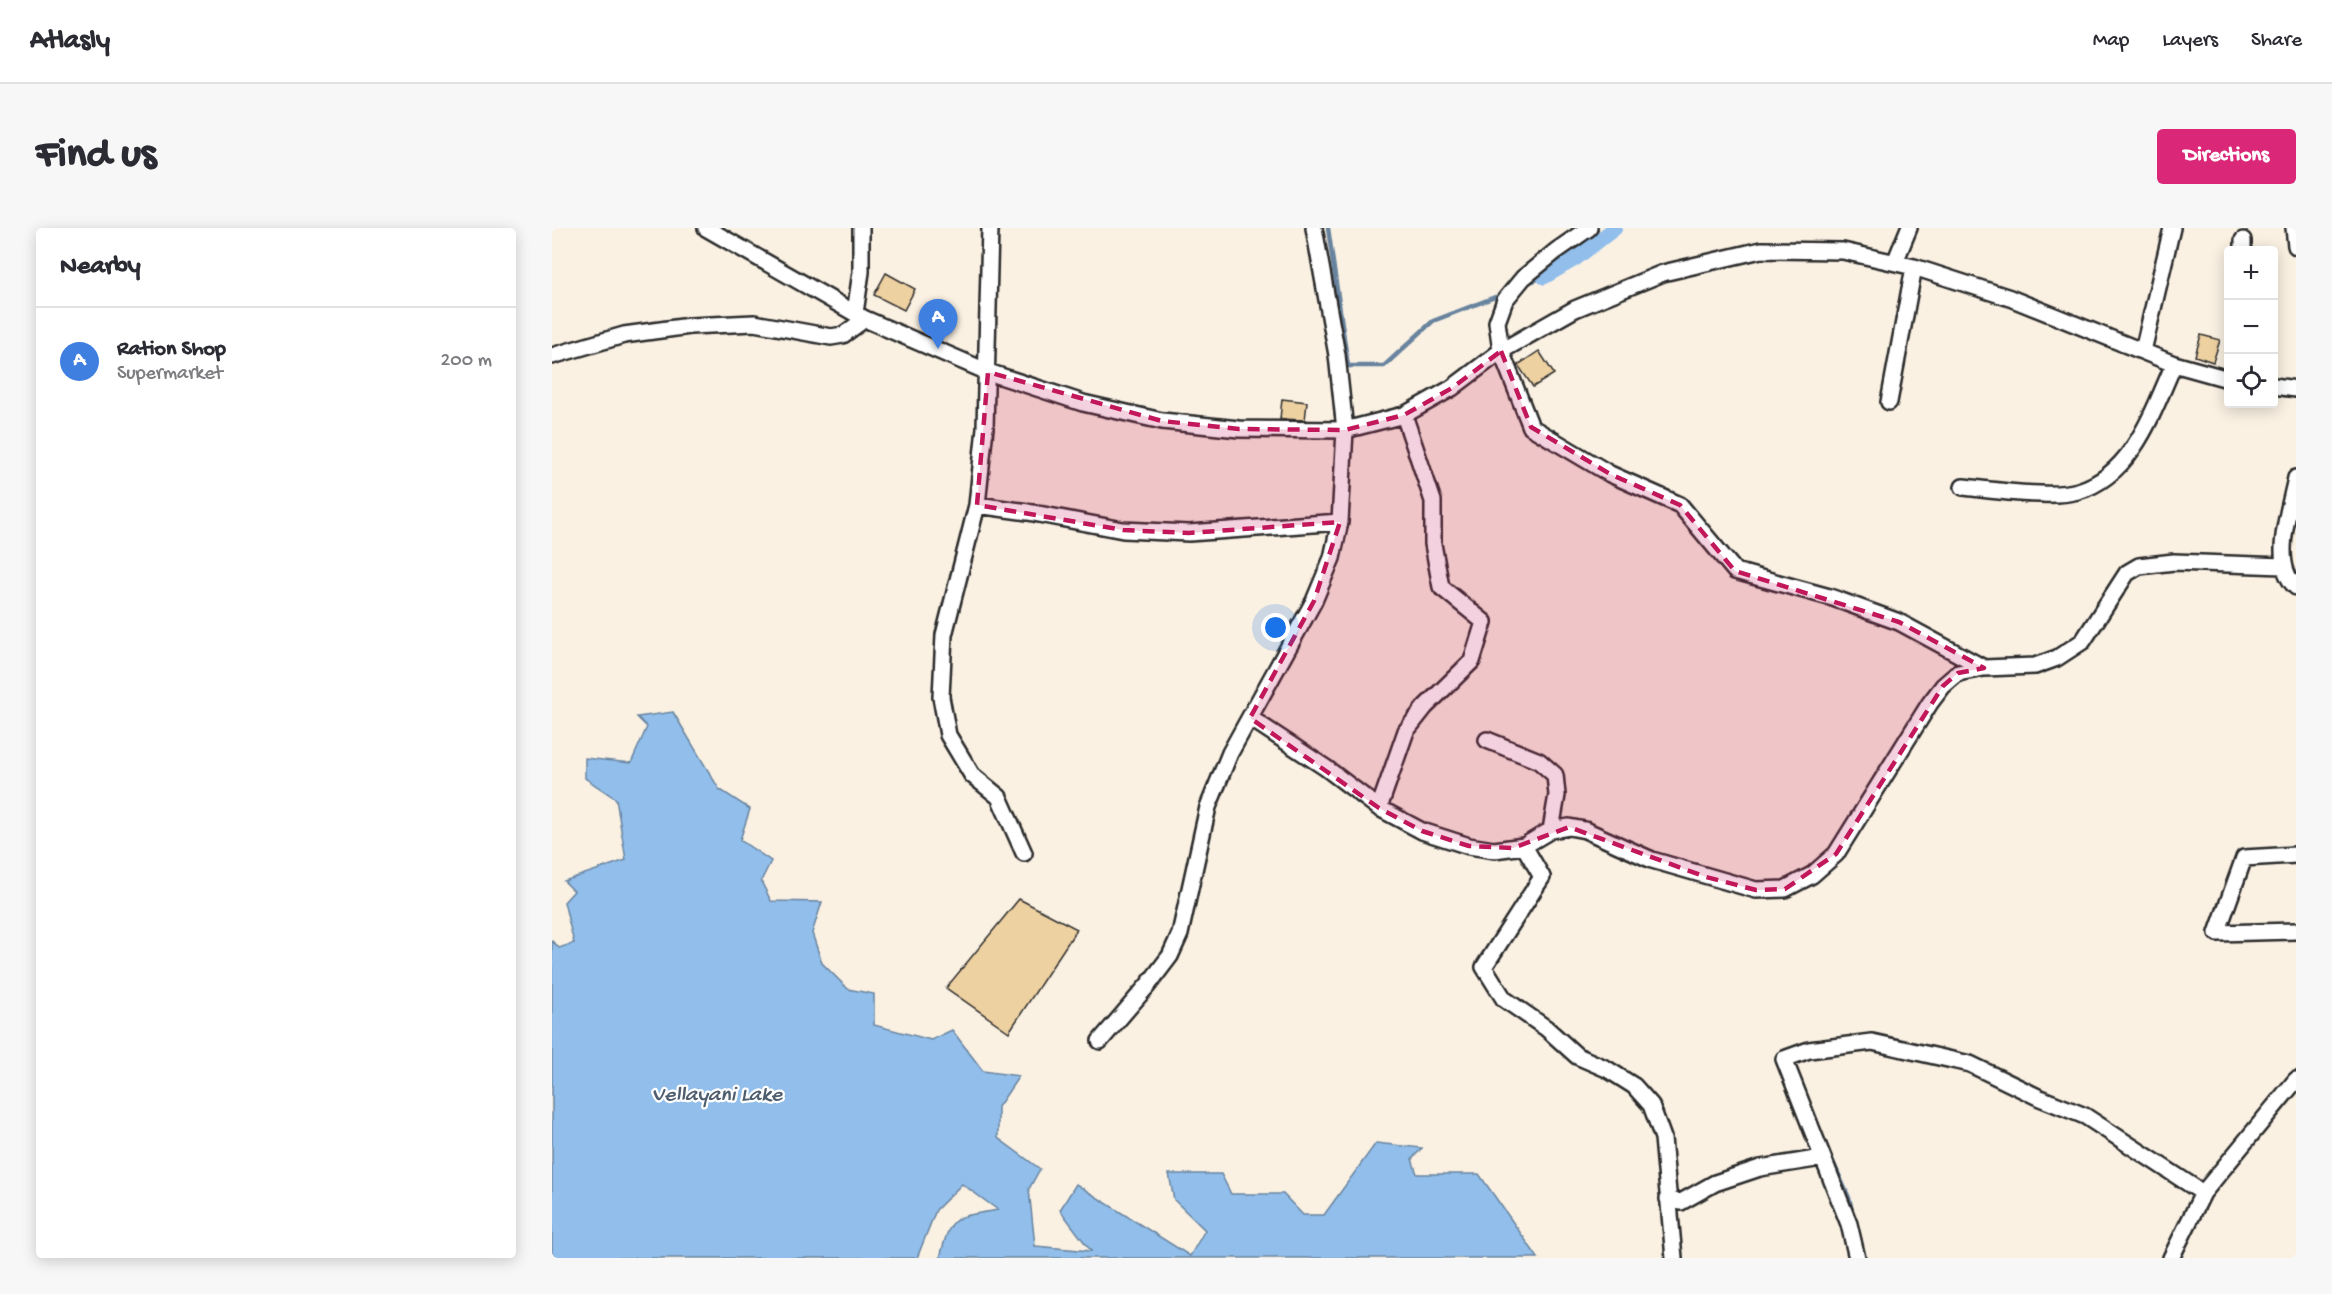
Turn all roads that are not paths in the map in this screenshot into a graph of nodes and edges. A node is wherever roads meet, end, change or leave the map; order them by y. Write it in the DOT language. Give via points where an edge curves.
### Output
graph roads {
  1 [pos="706,228"];
  2 [pos="861,228"];
  3 [pos="990,228"];
  4 [pos="1314,228"];
  5 [pos="1589,228"];
  6 [pos="1909,228"];
  7 [pos="2172,228"];
  8 [pos="2295,228"];
  9 [pos="2296,246"];
  10 [pos="1895,262"];
  11 [pos="1914,267"];
  12 [pos="860,316"];
  13 [pos="1501,351"];
  14 [pos="2143,351"];
  15 [pos="552,356"];
  16 [pos="2174,364"];
  17 [pos="987,372"];
  18 [pos="2224,379"];
  19 [pos="2278,387"];
  20 [pos="2296,389"];
  21 [pos="1889,402"];
  22 [pos="1404,415"];
  23 [pos="1345,430"];
  24 [pos="2296,478"];
  25 [pos="1963,487"];
  26 [pos="977,505"];
  27 [pos="1340,522"];
  28 [pos="2283,566"];
  29 [pos="2296,587"];
  30 [pos="1984,668"];
  31 [pos="1250,718"];
  32 [pos="1487,740"];
  33 [pos="1379,807"];
  34 [pos="1551,830"];
  35 [pos="1524,846"];
  36 [pos="1024,853"];
  37 [pos="2296,855"];
  38 [pos="2296,932"];
  39 [pos="1100,1041"];
  40 [pos="2296,1080"];
  41 [pos="1822,1158"];
  42 [pos="2203,1193"];
  43 [pos="1668,1199"];
  44 [pos="1674,1258"];
  45 [pos="1857,1258"];
  46 [pos="2171,1258"];
  1 -- 12 [label="street"];
  2 -- 12 [label="street"];
  3 -- 17 [label="street"];
  4 -- 23 [label="street" via="1337,355"];
  5 -- 13 [label="street" via="1523,278 1505,300 1497,322"];
  6 -- 10 [label="street"];
  7 -- 14 [label="street"];
  8 -- 9 [label="street"];
  10 -- 11 [label="street"];
  10 -- 13 [label="street" via="1844,251 1761,250 1663,273 1575,309"];
  11 -- 14 [label="street" via="2010,298"];
  11 -- 21 [label="street"];
  12 -- 15 [label="street" via="843,334 831,337 754,323 690,326 624,335"];
  12 -- 17 [label="street"];
  13 -- 22 [label="street" via="1452,388"];
  13 -- 30 [label="street" via="1531,427 1610,474 1680,505 1735,571 1833,598 1899,622"];
  14 -- 16 [label="street"];
  16 -- 18 [label="street"];
  16 -- 25 [label="street" via="2145,428 2123,461 2098,483 2075,492"];
  17 -- 23 [label="street" via="1083,402 1162,421 1239,429"];
  17 -- 26 [label="street"];
  19 -- 20 [label="street"];
  22 -- 23 [label="street"];
  22 -- 33 [label="street" via="1433,501 1433,544 1441,587 1484,622 1472,661 1406,731"];
  23 -- 27 [label="street"];
  24 -- 28 [label="street" via="2283,545"];
  26 -- 27 [label="street" via="1134,531 1189,533"];
  26 -- 36 [label="street" via="944,636 941,697 948,735 972,775 999,797"];
  27 -- 31 [label="street" via="1332,558 1314,601"];
  28 -- 29 [label="street"];
  28 -- 30 [label="street" via="2174,562 2139,566 2127,573 2083,641 2035,666"];
  30 -- 34 [label="street" via="1958,673 1943,686 1836,854 1785,889 1756,890 1652,860 1585,830"];
  31 -- 33 [label="street"];
  31 -- 39 [label="street" via="1230,753 1208,807 1180,934 1170,956"];
  32 -- 34 [label="street" via="1539,761 1555,775 1557,795"];
  33 -- 35 [label="street" via="1422,831 1469,846 1494,850"];
  34 -- 35 [label="street"];
  35 -- 43 [label="street" via="1542,878 1484,967 1504,999 1577,1056 1634,1086 1651,1105 1663,1138"];
  37 -- 38 [label="street" via="2244,858 2217,933"];
  40 -- 42 [label="street"];
  41 -- 42 [label="street" via="1784,1059 1809,1050 1872,1042 1970,1064 2085,1116"];
  41 -- 43 [label="street" via="1751,1171 1714,1183 1681,1202"];
  41 -- 45 [label="street"];
  42 -- 46 [label="street"];
  43 -- 44 [label="street"];
}
